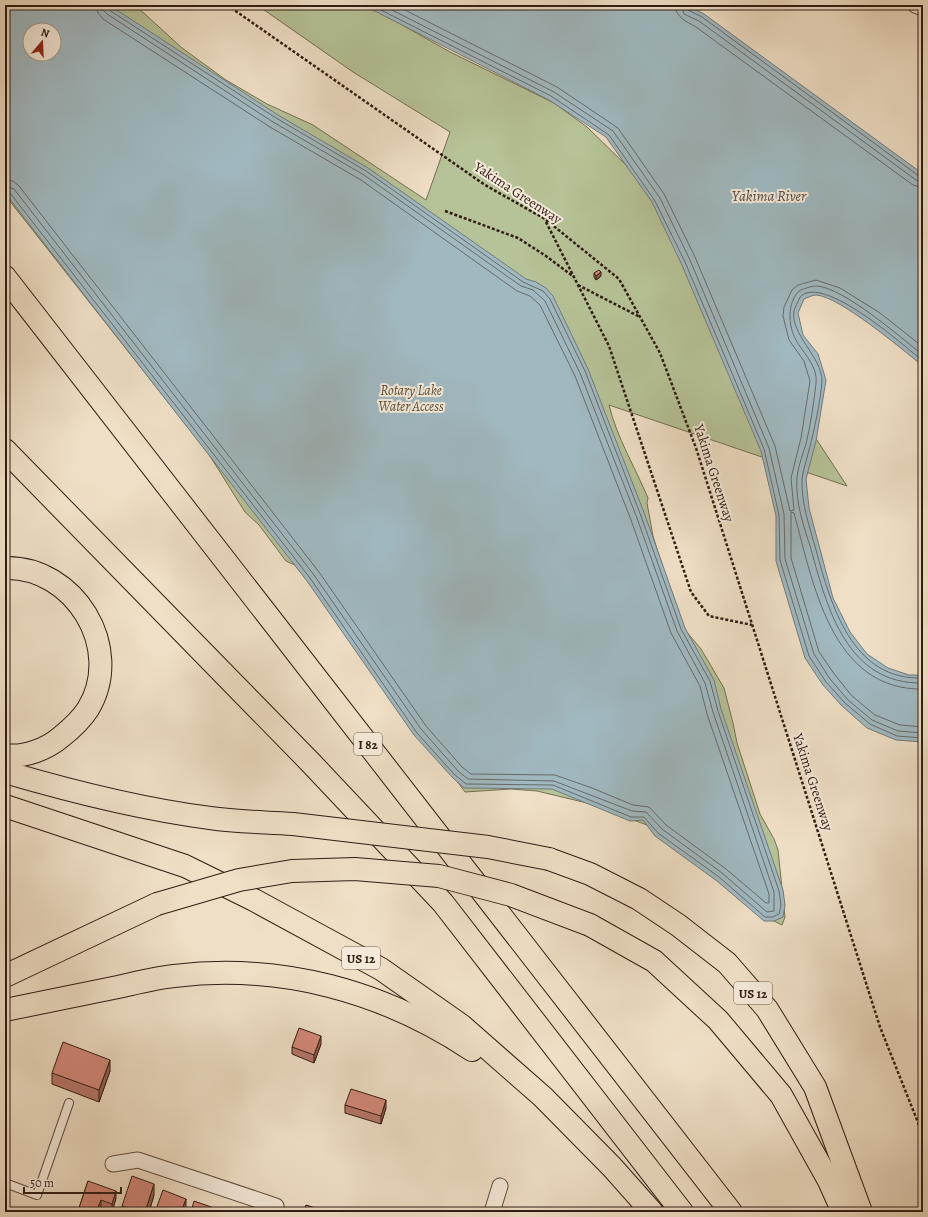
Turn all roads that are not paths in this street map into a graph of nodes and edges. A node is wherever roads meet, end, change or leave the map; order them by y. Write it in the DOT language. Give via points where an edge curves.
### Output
graph roads {
  1 [pos="915,5"];
  2 [pos="923,8"];
  3 [pos="5,277"];
  4 [pos="5,450"];
  5 [pos="5,568"];
  6 [pos="5,755"];
  7 [pos="5,772"];
  8 [pos="5,806"];
  9 [pos="5,976"];
  10 [pos="5,1010"];
  11 [pos="543,1097"];
  12 [pos="69,1103"];
  13 [pos="113,1164"];
  14 [pos="5,1183"];
  15 [pos="500,1186"];
  16 [pos="275,1209"];
  17 [pos="492,1212"];
  18 [pos="652,1212"];
  19 [pos="682,1212"];
  20 [pos="731,1212"];
  21 [pos="843,1212"];
  22 [pos="861,1212"];
  1 -- 2 [label="street"];
  3 -- 20 [label="highway, I 82"];
  4 -- 19 [label="highway" via="312,764 443,903"];
  5 -- 6 [label="highway" via="30,571 48,578 73,596 92,621 100,658 96,691 89,708 76,724 46,748 23,754"];
  7 -- 22 [label="highway, US 12, bridge" via="77,793 149,809 212,819 292,824 488,847 549,859 590,874 639,899 727,963 766,1009 815,1087"];
  8 -- 11 [label="highway, US 12" via="185,866 254,900 374,965 461,1025"];
  9 -- 21 [label="highway, bridge" via="158,904 239,880 292,871 355,869 439,876 511,896 590,925 654,961 718,1020 781,1095 829,1181"];
  10 -- 11 [label="highway" via="174,976 240,972 304,979 371,998 452,1037"];
  11 -- 18 [label="highway, US 12"];
  12 -- 14 [label="lane" via="37,1195"];
  13 -- 16 [label="street" via="138,1160"];
  15 -- 17 [label="street"];
}
